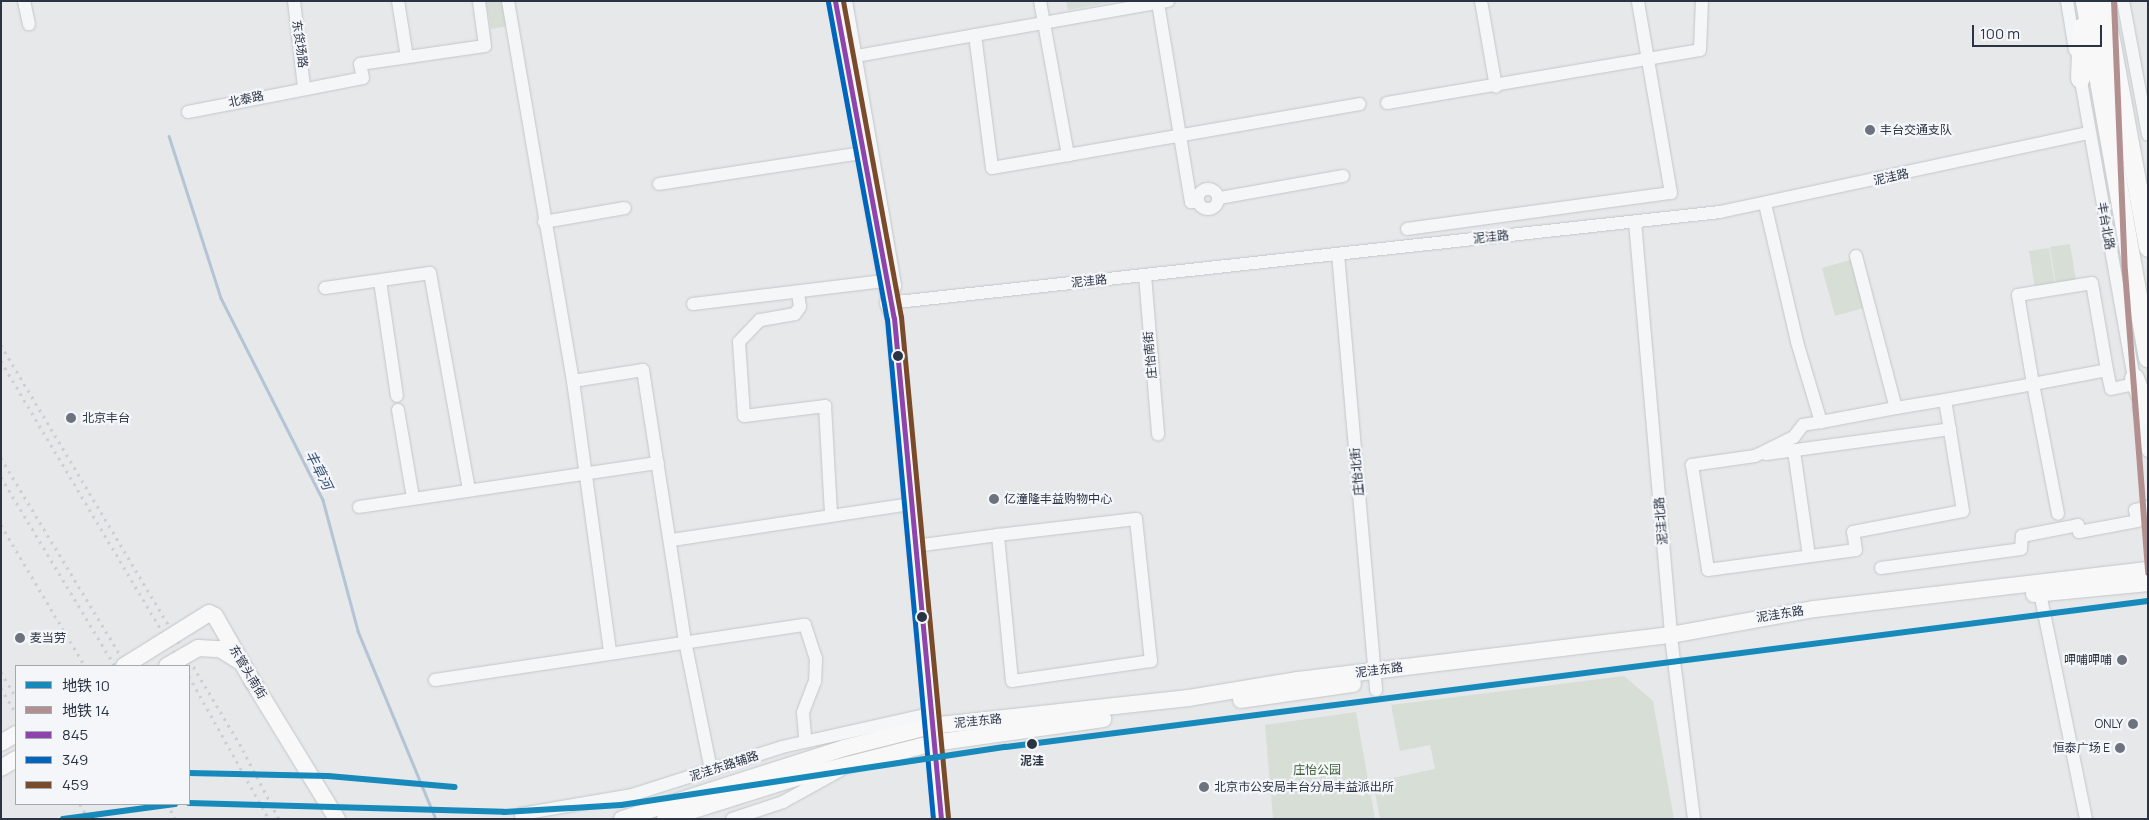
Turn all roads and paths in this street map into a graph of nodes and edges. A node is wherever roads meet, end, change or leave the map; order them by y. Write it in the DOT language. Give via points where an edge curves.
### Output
graph roads {
  1 [pos="24,1"];
  2 [pos="294,1"];
  3 [pos="398,1"];
  4 [pos="479,1"];
  5 [pos="508,1"];
  6 [pos="834,1"];
  7 [pos="846,1"];
  8 [pos="1040,1"];
  9 [pos="1481,1"];
  10 [pos="1638,1"];
  11 [pos="1702,1"];
  12 [pos="2067,1"];
  13 [pos="2084,1"];
  14 [pos="2103,1"];
  15 [pos="2113,1"];
  16 [pos="2123,1"];
  17 [pos="1163,2"];
  18 [pos="1044,23"];
  19 [pos="29,24"];
  20 [pos="976,35"];
  21 [pos="2112,53"];
  22 [pos="856,56"];
  23 [pos="407,57"];
  24 [pos="1648,60"];
  25 [pos="2080,78"];
  26 [pos="304,87"];
  27 [pos="1496,87"];
  28 [pos="1387,103"];
  29 [pos="1360,104"];
  30 [pos="2145,107"];
  31 [pos="188,112"];
  32 [pos="2088,132"];
  33 [pos="1181,135"];
  34 [pos="2148,135"];
  35 [pos="1068,155"];
  36 [pos="862,156"];
  37 [pos="1343,176"];
  38 [pos="877,177"];
  39 [pos="658,184"];
  40 [pos="1765,204"];
  41 [pos="625,208"];
  42 [pos="544,222"];
  43 [pos="1635,222"];
  44 [pos="1407,229"];
  45 [pos="2148,247"];
  46 [pos="1338,254"];
  47 [pos="1856,256"];
  48 [pos="1145,275"];
  49 [pos="380,281"];
  50 [pos="884,281"];
  51 [pos="325,288"];
  52 [pos="798,293"];
  53 [pos="693,304"];
  54 [pos="888,304"];
  55 [pos="2148,357"];
  56 [pos="2107,370"];
  57 [pos="573,381"];
  58 [pos="2134,381"];
  59 [pos="2033,384"];
  60 [pos="397,396"];
  61 [pos="1945,400"];
  62 [pos="1896,408"];
  63 [pos="398,410"];
  64 [pos="2148,415"];
  65 [pos="1821,422"];
  66 [pos="1950,429"];
  67 [pos="1158,434"];
  68 [pos="1794,451"];
  69 [pos="2148,451"];
  70 [pos="1755,456"];
  71 [pos="658,463"];
  72 [pos="586,472"];
  73 [pos="469,490"];
  74 [pos="413,498"];
  75 [pos="908,505"];
  76 [pos="359,507"];
  77 [pos="2148,507"];
  78 [pos="831,514"];
  79 [pos="2058,514"];
  80 [pos="998,535"];
  81 [pos="672,540"];
  82 [pos="915,546"];
  83 [pos="1809,556"];
  84 [pos="1881,568"];
  85 [pos="2146,575"];
  86 [pos="2040,593"];
  87 [pos="1672,640"];
  88 [pos="685,641"];
  89 [pos="610,652"];
  90 [pos="126,665"];
  91 [pos="169,665"];
  92 [pos="434,680"];
  93 [pos="1375,680"];
  94 [pos="253,682"];
  95 [pos="928,721"];
  96 [pos="15,735"];
  97 [pos="805,737"];
  98 [pos="1,743"];
  99 [pos="931,744"];
  100 [pos="15,760"];
  101 [pos="1,768"];
  102 [pos="846,768"];
  103 [pos="711,770"];
  104 [pos="336,818"];
  105 [pos="522,819"];
  106 [pos="622,819"];
  107 [pos="665,819"];
  108 [pos="732,819"];
  109 [pos="935,819"];
  110 [pos="941,819"];
  111 [pos="1694,819"];
  112 [pos="2086,819"];
  1 -- 19 [label="street"];
  2 -- 26 [label="street, 东货场路"];
  3 -- 23 [label="street"];
  4 -- 23 [label="street" via="485,46"];
  5 -- 42 [label="street"];
  6 -- 36 [label="street"];
  7 -- 22 [label="street"];
  8 -- 18 [label="street"];
  9 -- 27 [label="street"];
  10 -- 24 [label="street"];
  11 -- 24 [label="street" via="1700,50"];
  12 -- 25 [label="street, 丰台北路"];
  13 -- 25 [label="highway"];
  13 -- 55 [label="highway, 丰台北路"];
  14 -- 21 [label="highway"];
  15 -- 21 [label="highway"];
  16 -- 30 [label="street"];
  17 -- 18 [label="street"];
  17 -- 33 [label="street"];
  18 -- 20 [label="street"];
  18 -- 35 [label="street"];
  20 -- 22 [label="street"];
  20 -- 35 [label="street" via="992,168"];
  21 -- 45 [label="highway"];
  22 -- 38 [label="street"];
  23 -- 26 [label="street, 北泰路" via="360,64 363,78"];
  24 -- 27 [label="street"];
  24 -- 44 [label="street" via="1670,193"];
  25 -- 32 [label="street, 丰台北路"];
  26 -- 31 [label="street, 北泰路"];
  27 -- 28 [label="street"];
  29 -- 33 [label="street"];
  30 -- 34 [label="street"];
  32 -- 40 [label="street, 泥洼路"];
  32 -- 58 [label="street, 丰台北路"];
  33 -- 35 [label="street"];
  33 -- 37 [label="street" via="1191,202 1198,201 1200,193 1208,188 1219,198"];
  36 -- 38 [label="street"];
  36 -- 39 [label="street"];
  36 -- 50 [label="street"];
  38 -- 54 [label="street" via="895,286"];
  40 -- 43 [label="street, 泥洼路"];
  40 -- 65 [label="street" via="1797,342"];
  41 -- 42 [label="street"];
  42 -- 57 [label="street"];
  43 -- 46 [label="street, 泥洼路"];
  43 -- 87 [label="street, 泥洼北路"];
  46 -- 48 [label="street, 泥洼路"];
  46 -- 93 [label="street, 庄怡北街"];
  47 -- 62 [label="street"];
  48 -- 54 [label="street, 泥洼路"];
  48 -- 67 [label="street, 庄怡南街"];
  49 -- 51 [label="street"];
  49 -- 60 [label="street"];
  49 -- 73 [label="street" via="430,273"];
  50 -- 52 [label="street"];
  50 -- 54 [label="street"];
  52 -- 53 [label="street"];
  52 -- 78 [label="street" via="795,314 760,320 739,342 744,416 825,406"];
  54 -- 75 [label="main road"];
  56 -- 58 [label="street" via="2111,389"];
  56 -- 59 [label="street"];
  56 -- 59 [label="street" via="2092,283 2018,296"];
  57 -- 71 [label="street" via="643,370"];
  57 -- 72 [label="street"];
  58 -- 64 [label="highway"];
  58 -- 69 [label="street, 丰台北路"];
  59 -- 61 [label="street"];
  59 -- 79 [label="street"];
  61 -- 62 [label="street"];
  61 -- 66 [label="street"];
  62 -- 65 [label="street"];
  63 -- 74 [label="street"];
  65 -- 70 [label="street" via="1803,425 1794,437"];
  66 -- 68 [label="street"];
  66 -- 83 [label="street" via="1963,511 1853,532 1856,550"];
  68 -- 70 [label="street"];
  68 -- 83 [label="street"];
  70 -- 83 [label="street" via="1692,465 1708,570"];
  71 -- 72 [label="street"];
  71 -- 81 [label="street"];
  72 -- 73 [label="street"];
  72 -- 89 [label="street"];
  73 -- 74 [label="street"];
  74 -- 76 [label="street"];
  75 -- 78 [label="street"];
  75 -- 82 [label="main road"];
  75 -- 95 [label="main road"];
  77 -- 84 [label="street" via="2135,510 2138,521 2078,532 2078,525 2022,536 2021,549"];
  78 -- 81 [label="street"];
  80 -- 80 [label="street" via="1136,519 1151,661 1012,681"];
  80 -- 82 [label="street"];
  81 -- 88 [label="street"];
  82 -- 95 [label="main road"];
  85 -- 86 [label="main road, 泥洼东路" via="2142,580"];
  85 -- 87 [label="main road, 泥洼东路" via="1814,608"];
  86 -- 87 [label="main road, 泥洼东路"];
  86 -- 112 [label="street"];
  87 -- 93 [label="main road, 泥洼东路"];
  87 -- 111 [label="street, 泥洼北路"];
  88 -- 89 [label="street"];
  88 -- 97 [label="street" via="805,625 816,658 815,681 803,713"];
  88 -- 103 [label="street"];
  89 -- 92 [label="street"];
  90 -- 94 [label="main road, 东管头南街, bridge" via="209,613 215,616"];
  91 -- 94 [label="main road, bridge" via="198,648 208,647 238,659"];
  93 -- 95 [label="main road, 泥洼东路"];
  93 -- 99 [label="main road, 泥洼东路"];
  94 -- 104 [label="main road, 东管头南街"];
  95 -- 99 [label="main road"];
  95 -- 103 [label="street, 泥洼东路辅路" via="795,744"];
  95 -- 106 [label="main road, 泥洼东路"];
  96 -- 98 [label="main road"];
  99 -- 102 [label="main road, 泥洼东路"];
  99 -- 109 [label="main road"];
  99 -- 110 [label="main road"];
  100 -- 101 [label="main road"];
  102 -- 107 [label="main road, 泥洼东路" via="792,779"];
  102 -- 108 [label="street" via="783,802"];
  103 -- 105 [label="street, 泥洼东路辅路" via="632,795 522,814"];
}
